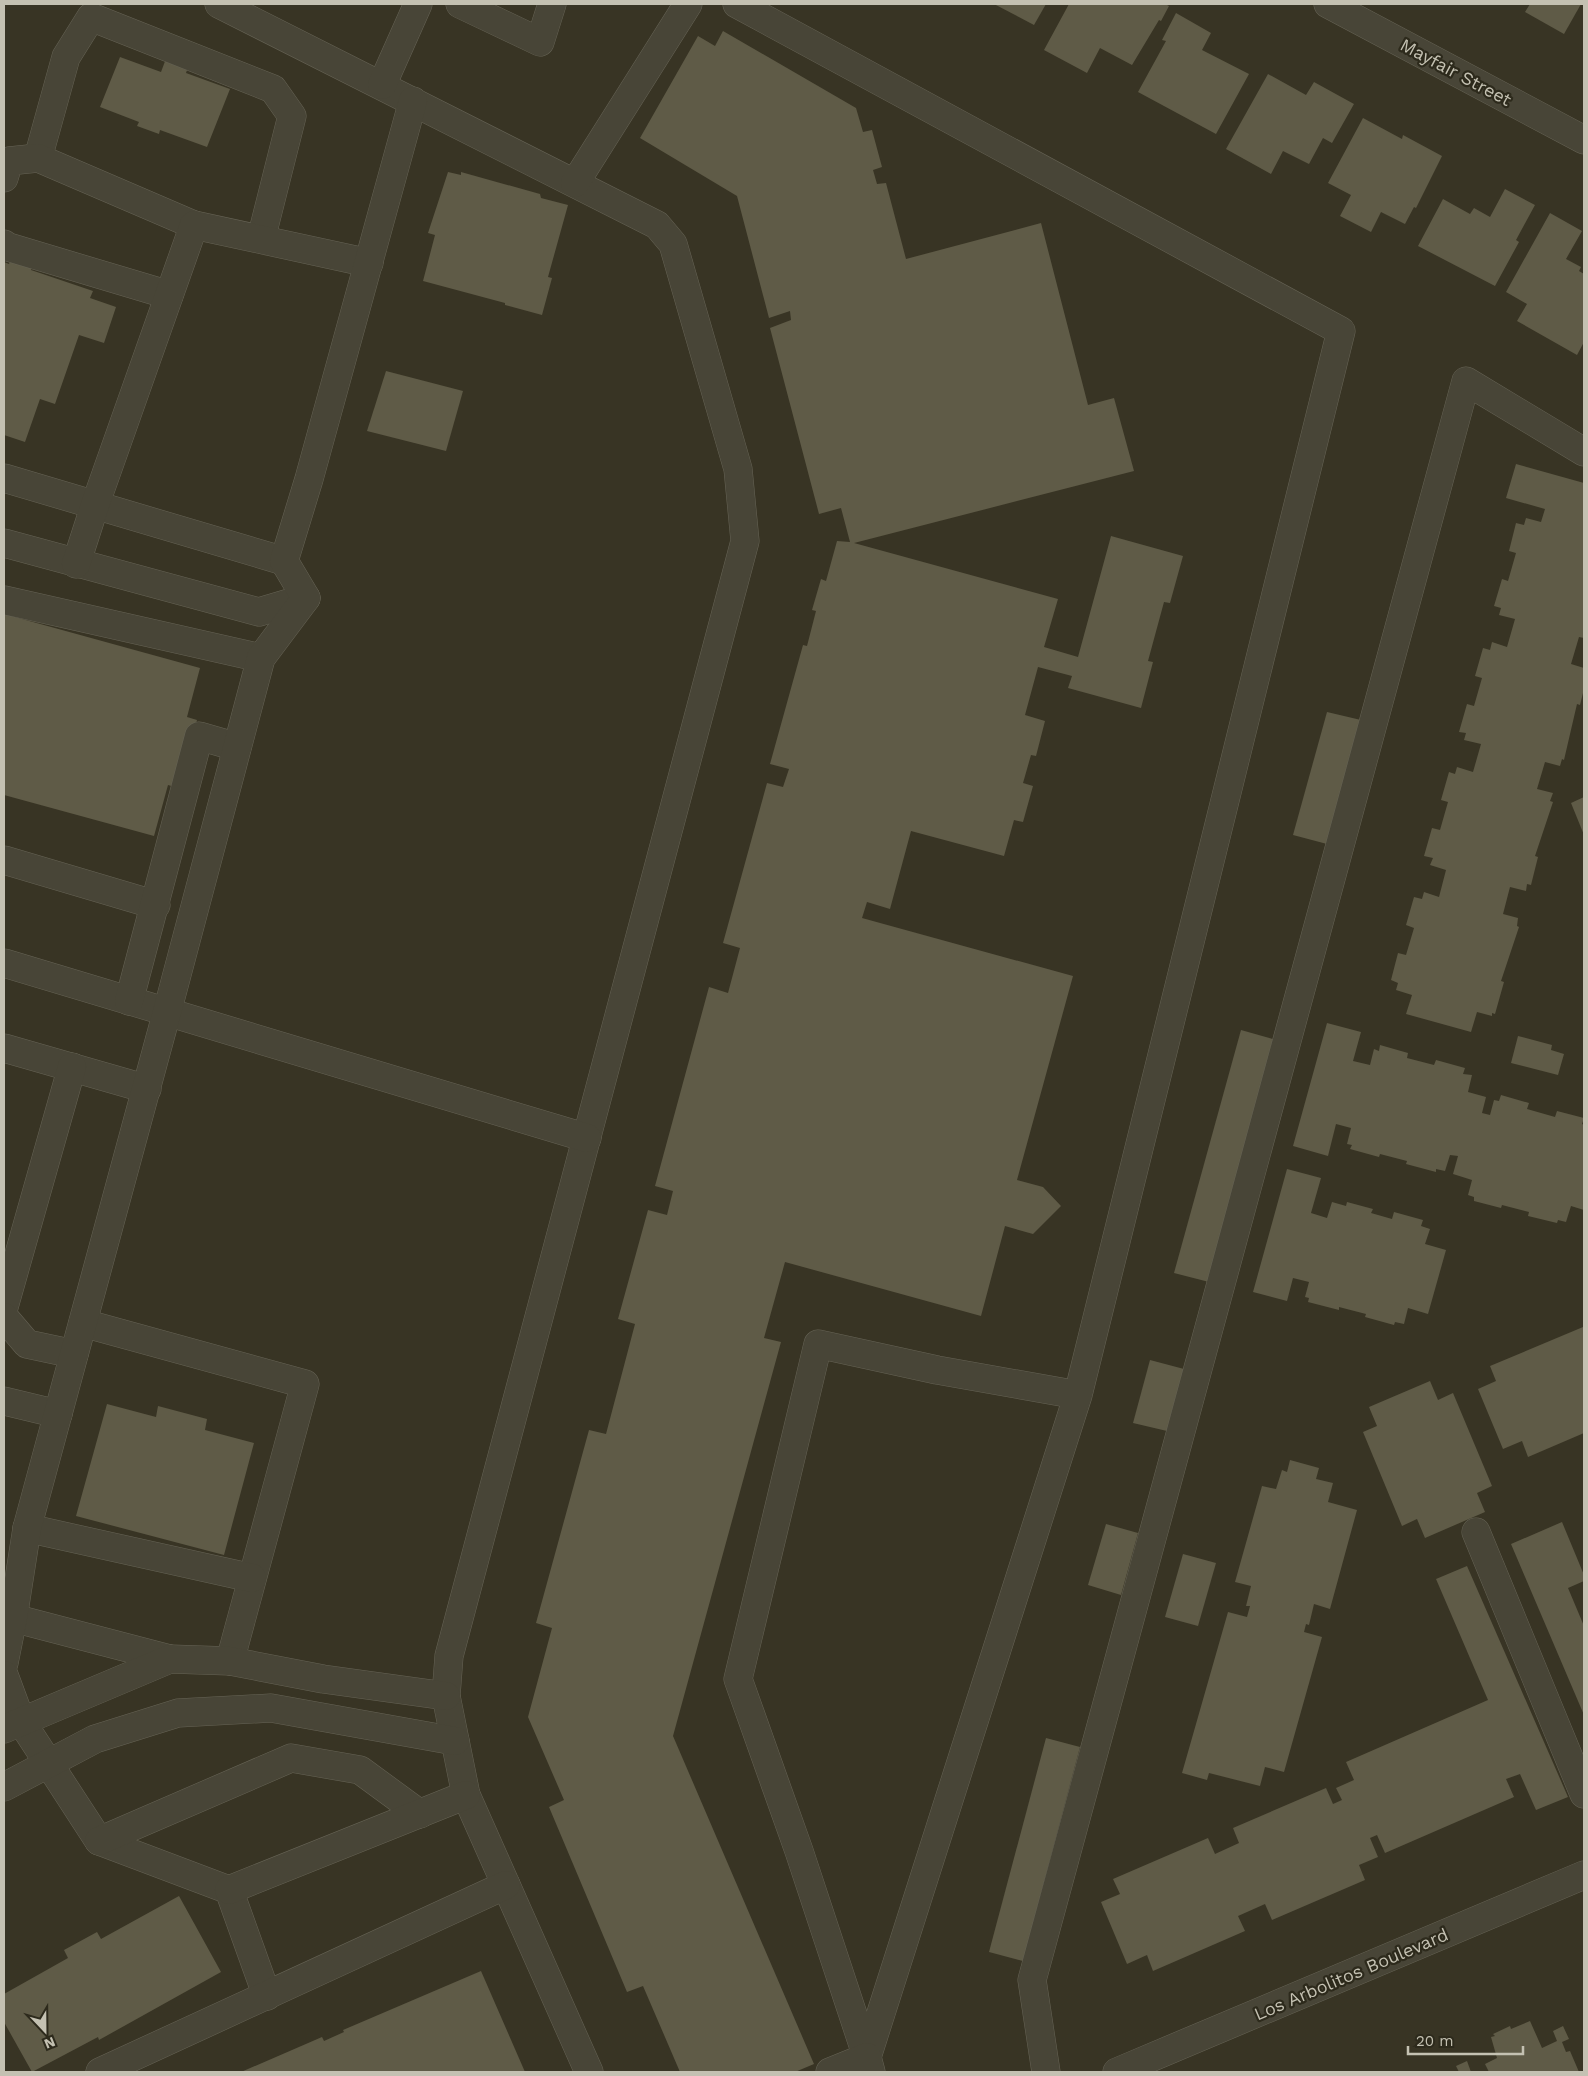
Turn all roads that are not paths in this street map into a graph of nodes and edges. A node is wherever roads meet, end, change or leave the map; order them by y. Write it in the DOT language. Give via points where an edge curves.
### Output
graph roads {
  1 [pos="418,4"];
  2 [pos="460,4"];
  3 [pos="552,4"];
  4 [pos="688,4"];
  5 [pos="737,4"];
  6 [pos="1328,4"];
  7 [pos="226,5"];
  8 [pos="382,85"];
  9 [pos="414,101"];
  10 [pos="1584,140"];
  11 [pos="38,158"];
  12 [pos="4,178"];
  13 [pos="575,183"];
  14 [pos="194,225"];
  15 [pos="260,239"];
  16 [pos="4,244"];
  17 [pos="369,263"];
  18 [pos="170,295"];
  19 [pos="1584,452"];
  20 [pos="4,478"];
  21 [pos="94,505"];
  22 [pos="4,543"];
  23 [pos="284,560"];
  24 [pos="76,564"];
  25 [pos="306,598"];
  26 [pos="4,600"];
  27 [pos="261,658"];
  28 [pos="237,747"];
  29 [pos="4,860"];
  30 [pos="156,905"];
  31 [pos="4,963"];
  32 [pos="129,1001"];
  33 [pos="167,1012"];
  34 [pos="4,1048"];
  35 [pos="72,1067"];
  36 [pos="147,1088"];
  37 [pos="587,1138"];
  38 [pos="4,1308"];
  39 [pos="4,1317"];
  40 [pos="83,1323"];
  41 [pos="74,1354"];
  42 [pos="1078,1395"];
  43 [pos="4,1401"];
  44 [pos="58,1414"];
  45 [pos="27,1528"];
  46 [pos="1476,1532"];
  47 [pos="252,1578"];
  48 [pos="13,1618"];
  49 [pos="170,1659"];
  50 [pos="230,1661"];
  51 [pos="4,1663"];
  52 [pos="4,1675"];
  53 [pos="446,1696"];
  54 [pos="12,1725"];
  55 [pos="455,1741"];
  56 [pos="48,1764"];
  57 [pos="4,1787"];
  58 [pos="1584,1794"];
  59 [pos="466,1795"];
  60 [pos="420,1814"];
  61 [pos="99,1841"];
  62 [pos="1584,1875"];
  63 [pos="506,1886"];
  64 [pos="229,1890"];
  65 [pos="267,1996"];
  66 [pos="869,2064"];
  67 [pos="100,2072"];
  68 [pos="589,2072"];
  69 [pos="830,2072"];
  70 [pos="1046,2072"];
  71 [pos="1117,2072"];
  1 -- 8 [label="street"];
  2 -- 3 [label="street" via="540,42"];
  4 -- 13 [label="street"];
  5 -- 42 [label="street" via="1341,332"];
  6 -- 10 [label="street, Mayfair Street"];
  7 -- 8 [label="street"];
  8 -- 9 [label="street"];
  9 -- 13 [label="street"];
  9 -- 17 [label="street"];
  11 -- 12 [label="street" via="10,161"];
  11 -- 14 [label="street"];
  11 -- 15 [label="street" via="66,57 91,17 273,89 292,116"];
  13 -- 37 [label="street" via="657,224 673,244 738,469 745,541"];
  14 -- 15 [label="street"];
  14 -- 18 [label="street"];
  15 -- 17 [label="street"];
  16 -- 18 [label="street"];
  17 -- 23 [label="street"];
  18 -- 21 [label="street"];
  19 -- 70 [label="street" via="1466,381 1032,1980"];
  20 -- 21 [label="street"];
  21 -- 23 [label="street"];
  21 -- 24 [label="street"];
  22 -- 24 [label="street"];
  23 -- 25 [label="street"];
  24 -- 25 [label="street" via="259,612"];
  25 -- 27 [label="street"];
  26 -- 27 [label="street"];
  27 -- 28 [label="street"];
  28 -- 30 [label="street" via="199,736"];
  28 -- 33 [label="street"];
  29 -- 30 [label="street"];
  30 -- 32 [label="street"];
  31 -- 32 [label="street"];
  32 -- 33 [label="street"];
  33 -- 36 [label="street"];
  33 -- 37 [label="street"];
  34 -- 35 [label="street"];
  35 -- 36 [label="street"];
  35 -- 38 [label="street"];
  36 -- 40 [label="street"];
  37 -- 53 [label="street" via="452,1647"];
  39 -- 41 [label="street" via="27,1344"];
  40 -- 41 [label="street"];
  40 -- 47 [label="street" via="305,1384"];
  41 -- 44 [label="street"];
  42 -- 66 [label="street"];
  42 -- 66 [label="street" via="937,1370 818,1344 738,1679 799,1850"];
  43 -- 44 [label="street"];
  44 -- 45 [label="street"];
  45 -- 47 [label="street"];
  45 -- 48 [label="street"];
  46 -- 58 [label="street"];
  47 -- 50 [label="street"];
  48 -- 49 [label="street"];
  48 -- 51 [label="street"];
  49 -- 50 [label="street"];
  49 -- 54 [label="street"];
  50 -- 53 [label="street" via="323,1679"];
  52 -- 54 [label="street"];
  53 -- 55 [label="street"];
  54 -- 56 [label="street"];
  55 -- 56 [label="street" via="271,1708 178,1713 95,1739"];
  55 -- 59 [label="street"];
  56 -- 57 [label="street"];
  56 -- 61 [label="street"];
  59 -- 60 [label="street"];
  59 -- 63 [label="street"];
  60 -- 61 [label="street" via="360,1770 291,1758"];
  60 -- 64 [label="street"];
  61 -- 64 [label="street"];
  62 -- 71 [label="street, Los Arbolitos Boulevard"];
  63 -- 65 [label="street"];
  63 -- 68 [label="street"];
  64 -- 65 [label="street"];
  65 -- 67 [label="street"];
  66 -- 69 [label="street"];
}
